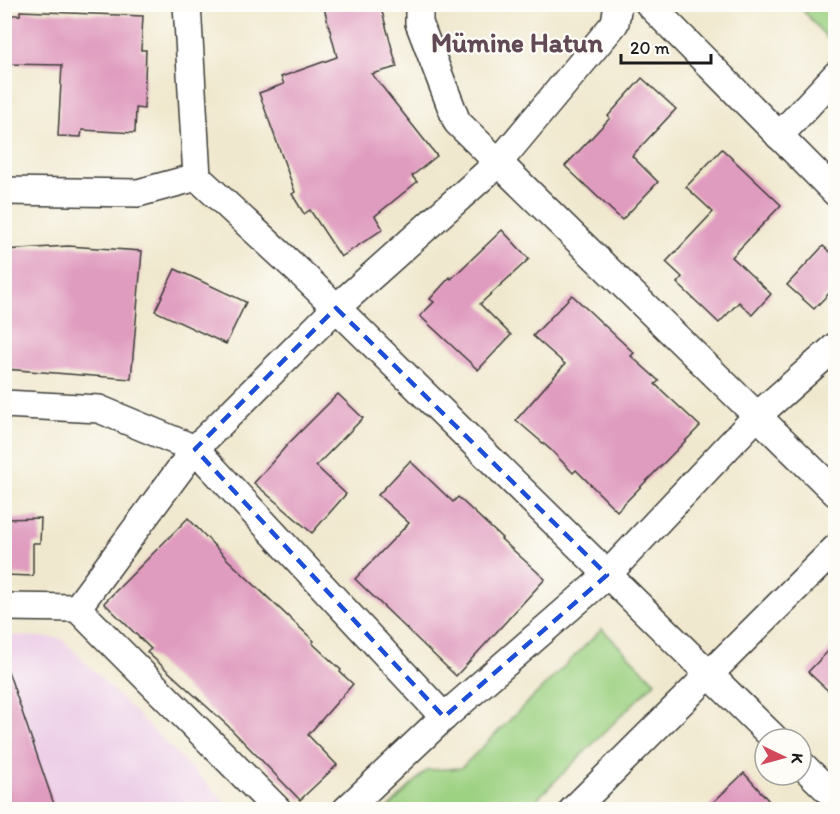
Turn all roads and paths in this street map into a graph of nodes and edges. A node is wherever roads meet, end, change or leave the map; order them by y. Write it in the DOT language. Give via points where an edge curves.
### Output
graph roads {
  1 [pos="187,4"];
  2 [pos="419,4"];
  3 [pos="618,4"];
  4 [pos="649,4"];
  5 [pos="836,75"];
  6 [pos="779,136"];
  7 [pos="498,163"];
  8 [pos="196,177"];
  9 [pos="4,191"];
  10 [pos="836,193"];
  11 [pos="336,308"];
  12 [pos="836,346"];
  13 [pos="4,404"];
  14 [pos="756,416"];
  15 [pos="195,449"];
  16 [pos="836,493"];
  17 [pos="836,548"];
  18 [pos="607,575"];
  19 [pos="4,607"];
  20 [pos="78,608"];
  21 [pos="709,675"];
  22 [pos="444,717"];
  23 [pos="763,727"];
  24 [pos="813,776"];
  25 [pos="836,798"];
  26 [pos="278,810"];
  27 [pos="346,810"];
  28 [pos="573,810"];
  1 -- 8 [label="street"];
  2 -- 7 [label="street" via="419,23 457,122"];
  3 -- 7 [label="street" via="615,23"];
  4 -- 6 [label="street"];
  5 -- 6 [label="street"];
  6 -- 10 [label="street"];
  7 -- 11 [label="street"];
  7 -- 14 [label="street"];
  8 -- 9 [label="street" via="138,194"];
  8 -- 11 [label="street"];
  11 -- 15 [label="street"];
  11 -- 18 [label="street"];
  12 -- 14 [label="street"];
  13 -- 15 [label="street" via="99,409"];
  14 -- 16 [label="street"];
  14 -- 18 [label="street"];
  15 -- 20 [label="street"];
  15 -- 22 [label="street"];
  17 -- 21 [label="street"];
  18 -- 21 [label="street"];
  18 -- 22 [label="street"];
  19 -- 20 [label="street"];
  20 -- 26 [label="street"];
  21 -- 23 [label="street"];
  21 -- 28 [label="street"];
  22 -- 27 [label="street"];
  24 -- 25 [label="street"];
}
